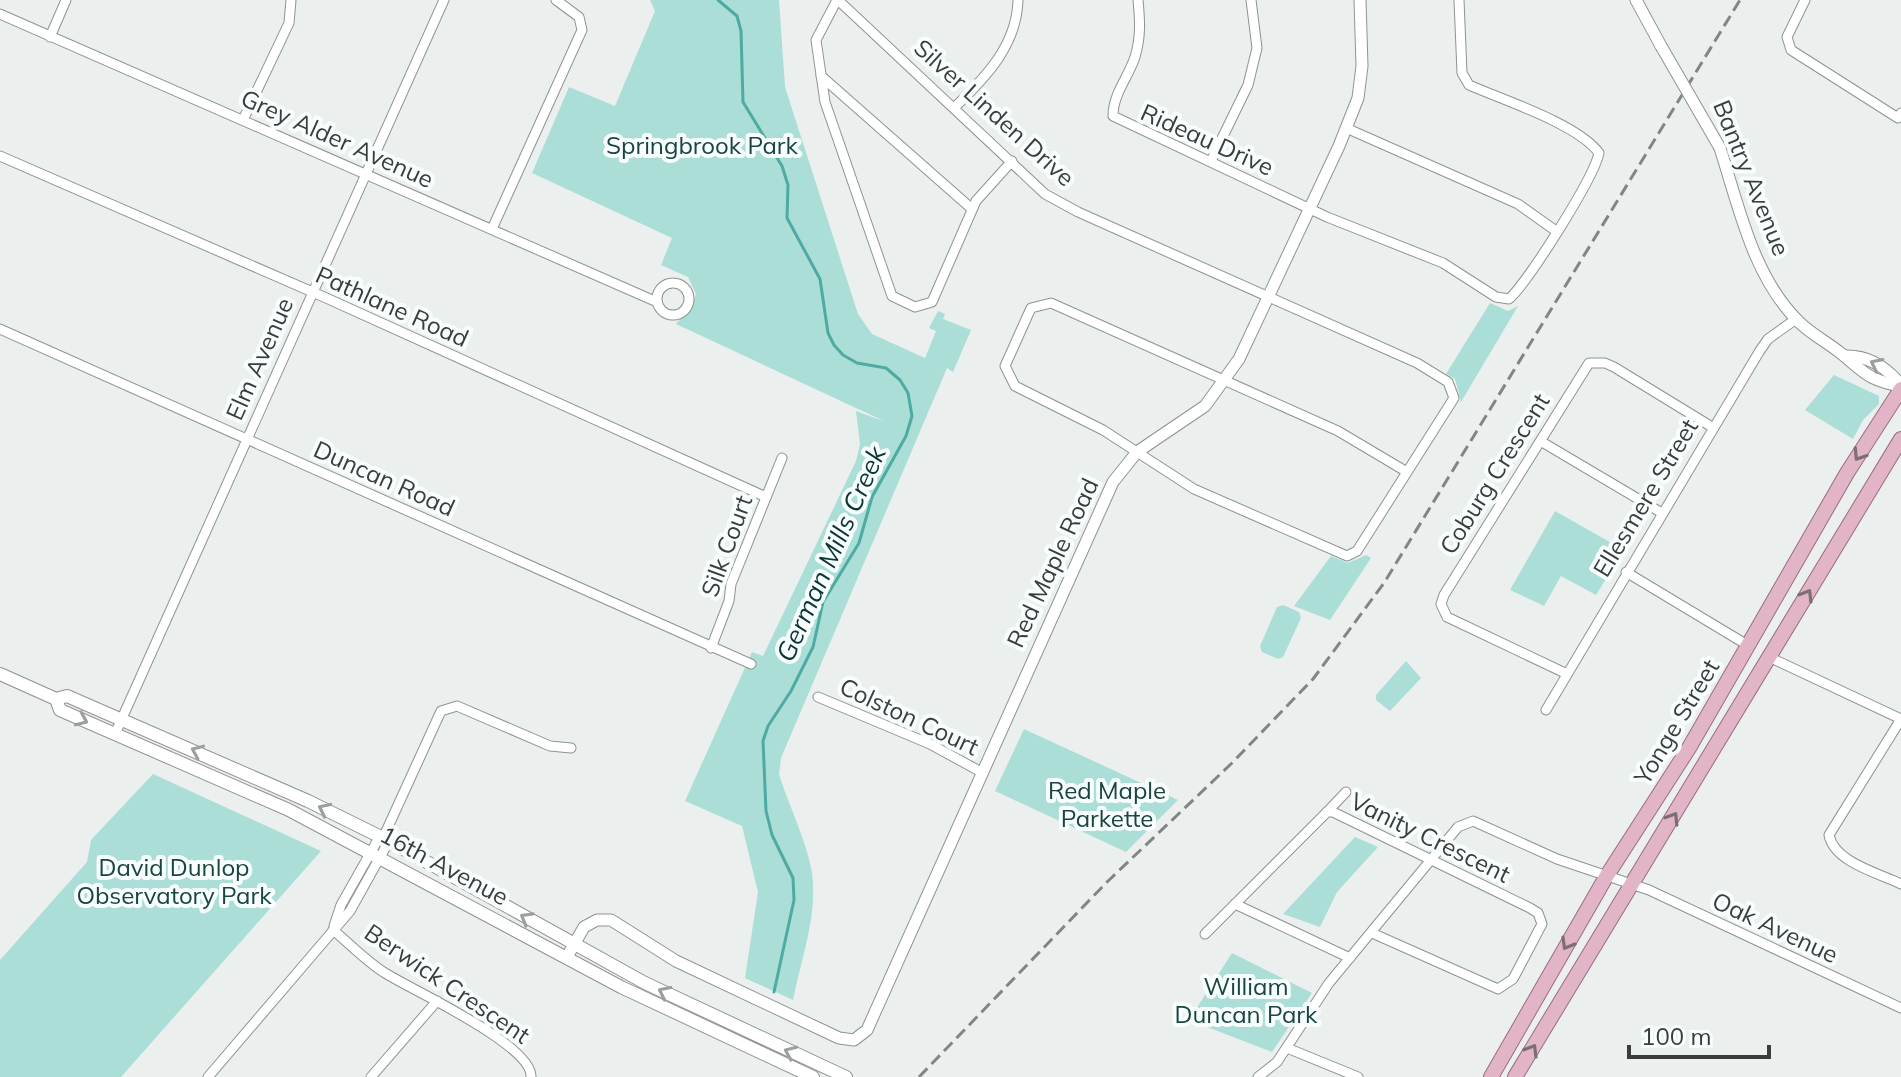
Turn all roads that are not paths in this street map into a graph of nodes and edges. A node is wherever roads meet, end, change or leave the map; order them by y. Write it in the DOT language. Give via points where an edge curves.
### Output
graph roads {
  1 [pos="66,0"];
  2 [pos="291,0"];
  3 [pos="444,0"];
  4 [pos="556,0"];
  5 [pos="837,0"];
  6 [pos="1018,0"];
  7 [pos="1138,0"];
  8 [pos="1251,0"];
  9 [pos="1360,0"];
  10 [pos="1459,0"];
  11 [pos="1636,0"];
  12 [pos="1805,0"];
  13 [pos="0,14"];
  14 [pos="50,37"];
  15 [pos="821,76"];
  16 [pos="955,107"];
  17 [pos="1900,116"];
  18 [pos="243,120"];
  19 [pos="1346,128"];
  20 [pos="0,156"];
  21 [pos="1012,161"];
  22 [pos="1211,161"];
  23 [pos="365,175"];
  24 [pos="1309,208"];
  25 [pos="972,209"];
  26 [pos="492,229"];
  27 [pos="1556,231"];
  28 [pos="311,292"];
  29 [pos="1268,294"];
  30 [pos="657,302"];
  31 [pos="1796,319"];
  32 [pos="0,329"];
  33 [pos="1224,381"];
  34 [pos="1901,387"];
  35 [pos="1712,427"];
  36 [pos="247,438"];
  37 [pos="1901,439"];
  38 [pos="1542,442"];
  39 [pos="1137,452"];
  40 [pos="782,458"];
  41 [pos="1407,472"];
  42 [pos="766,497"];
  43 [pos="1662,513"];
  44 [pos="1626,572"];
  45 [pos="1749,646"];
  46 [pos="711,648"];
  47 [pos="1769,657"];
  48 [pos="751,664"];
  49 [pos="1565,673"];
  50 [pos="0,674"];
  51 [pos="818,697"];
  52 [pos="56,699"];
  53 [pos="1546,710"];
  54 [pos="122,719"];
  55 [pos="1901,719"];
  56 [pos="115,734"];
  57 [pos="571,748"];
  58 [pos="983,773"];
  59 [pos="1346,792"];
  60 [pos="1327,812"];
  61 [pos="384,839"];
  62 [pos="376,854"];
  63 [pos="1432,860"];
  64 [pos="1606,877"];
  65 [pos="1632,884"];
  66 [pos="1901,884"];
  67 [pos="1235,904"];
  68 [pos="333,930"];
  69 [pos="1372,933"];
  70 [pos="1205,934"];
  71 [pos="574,944"];
  72 [pos="567,957"];
  73 [pos="1350,958"];
  74 [pos="437,1001"];
  75 [pos="1901,1008"];
  76 [pos="1287,1048"];
  77 [pos="208,1077"];
  78 [pos="371,1077"];
  79 [pos="531,1077"];
  80 [pos="813,1077"];
  81 [pos="846,1077"];
  82 [pos="1258,1077"];
  83 [pos="1358,1077"];
  84 [pos="1491,1077"];
  85 [pos="1515,1077"];
  1 -- 14 [label="street"];
  2 -- 18 [label="street" via="289,23"];
  3 -- 23 [label="street, Elm Avenue"];
  4 -- 26 [label="street" via="579,17 582,30"];
  5 -- 15 [label="street" via="816,40"];
  5 -- 16 [label="street, Silver Linden Drive"];
  6 -- 16 [label="street" via="1017,19 999,57"];
  7 -- 22 [label="street, Rideau Drive" via="1141,31 1113,116"];
  8 -- 22 [label="street" via="1257,48 1248,85"];
  9 -- 19 [label="street, Red Maple Road" via="1362,66 1358,98"];
  10 -- 27 [label="street" via="1462,73 1469,85 1558,125 1592,143 1599,153"];
  11 -- 31 [label="street, Bantry Avenue, bridge" via="1720,148 1756,256"];
  12 -- 17 [label="street" via="1787,37 1791,50"];
  13 -- 14 [label="street, Grey Alder Avenue"];
  14 -- 18 [label="street, Grey Alder Avenue"];
  15 -- 25 [label="street"];
  15 -- 25 [label="street" via="829,118 892,296 915,307 932,302"];
  16 -- 21 [label="street, Silver Linden Drive"];
  18 -- 23 [label="street, Grey Alder Avenue"];
  19 -- 24 [label="street, Red Maple Road"];
  19 -- 27 [label="street" via="1518,204"];
  20 -- 28 [label="street, Pathlane Road"];
  21 -- 25 [label="street"];
  21 -- 29 [label="street, Silver Linden Drive" via="1045,194 1078,212"];
  22 -- 24 [label="street, Rideau Drive"];
  23 -- 26 [label="street, Grey Alder Avenue"];
  23 -- 28 [label="street, Elm Avenue"];
  24 -- 27 [label="street, Rideau Drive" via="1443,263 1496,297 1509,299"];
  24 -- 29 [label="street, Red Maple Road"];
  26 -- 30 [label="street, Grey Alder Avenue"];
  28 -- 36 [label="street, Elm Avenue"];
  28 -- 42 [label="street, Pathlane Road"];
  29 -- 33 [label="street, Red Maple Road"];
  29 -- 41 [label="street, Silver Linden Drive" via="1448,382 1452,403"];
  31 -- 34 [label="street, Bantry Avenue" via="1845,356 1859,355 1890,371"];
  31 -- 35 [label="street, Ellesmere Street" via="1768,339"];
  32 -- 36 [label="street, Duncan Road"];
  33 -- 39 [label="street, Red Maple Road" via="1190,419"];
  33 -- 39 [label="street" via="1051,303 1031,308 1005,366 1015,386"];
  33 -- 41 [label="street" via="1338,431"];
  34 -- 45 [label="main road, Yonge Street, one-way"];
  35 -- 38 [label="street, Coburg Crescent" via="1614,367 1596,362 1583,370"];
  35 -- 43 [label="street, Ellesmere Street"];
  36 -- 46 [label="street, Duncan Road"];
  36 -- 54 [label="street, Elm Avenue"];
  47 -- 37 [label="main road, Yonge Street, one-way"];
  38 -- 43 [label="street"];
  38 -- 49 [label="street, Coburg Crescent" via="1441,604 1443,613 1460,625"];
  39 -- 41 [label="street" via="1194,489 1347,556 1357,551"];
  39 -- 58 [label="street, Red Maple Road" via="1099,511"];
  40 -- 42 [label="street, Silk Court"];
  42 -- 46 [label="street, Silk Court"];
  43 -- 44 [label="street, Ellesmere Street"];
  44 -- 45 [label="street"];
  44 -- 49 [label="street, Ellesmere Street"];
  45 -- 64 [label="main road, Yonge Street"];
  46 -- 48 [label="street, Duncan Road"];
  47 -- 55 [label="street"];
  65 -- 47 [label="main road, Yonge Street, one-way"];
  49 -- 53 [label="street, Ellesmere Street"];
  50 -- 52 [label="main road, 16th Avenue"];
  51 -- 58 [label="street, Colston Court" via="930,744"];
  52 -- 54 [label="main road, 16th Avenue" via="67,696"];
  52 -- 56 [label="main road, 16th Avenue, one-way" via="60,710"];
  54 -- 56 [label="street, Elm Avenue"];
  61 -- 54 [label="main road, 16th Avenue, one-way"];
  55 -- 66 [label="street" via="1829,835 1842,856"];
  56 -- 62 [label="main road, 16th Avenue" via="262,797"];
  57 -- 61 [label="street, Berwick Crescent" via="550,746 448,706 441,711"];
  58 -- 71 [label="street, Red Maple Road" via="867,1030 854,1040 704,975 611,920 584,927"];
  59 -- 60 [label="street"];
  60 -- 63 [label="street, Vanity Crescent"];
  60 -- 67 [label="street, Vanity Crescent"];
  61 -- 62 [label="street, Berwick Crescent"];
  71 -- 61 [label="main road, 16th Avenue, one-way"];
  62 -- 68 [label="street, Berwick Crescent" via="350,911"];
  62 -- 72 [label="main road, 16th Avenue"];
  63 -- 64 [label="street, Oak Avenue" via="1458,827 1473,821"];
  63 -- 69 [label="street"];
  63 -- 69 [label="street, Vanity Crescent" via="1541,918 1538,936 1513,979 1498,989 1489,987"];
  64 -- 65 [label="street, Oak Avenue"];
  64 -- 84 [label="main road, Yonge Street, one-way"];
  65 -- 75 [label="street, Oak Avenue"];
  85 -- 65 [label="main road, Yonge Street, one-way"];
  67 -- 70 [label="street, Vanity Crescent"];
  67 -- 73 [label="street"];
  68 -- 74 [label="street, Berwick Crescent" via="369,962"];
  68 -- 77 [label="street, Berwick Crescent"];
  69 -- 73 [label="street"];
  71 -- 72 [label="street"];
  81 -- 71 [label="main road, 16th Avenue, one-way" via="722,1021"];
  72 -- 80 [label="main road, 16th Avenue"];
  73 -- 76 [label="street"];
  74 -- 78 [label="street"];
  74 -- 79 [label="street, Berwick Crescent" via="504,1043 526,1061"];
  76 -- 82 [label="street"];
  76 -- 83 [label="street"];
}
